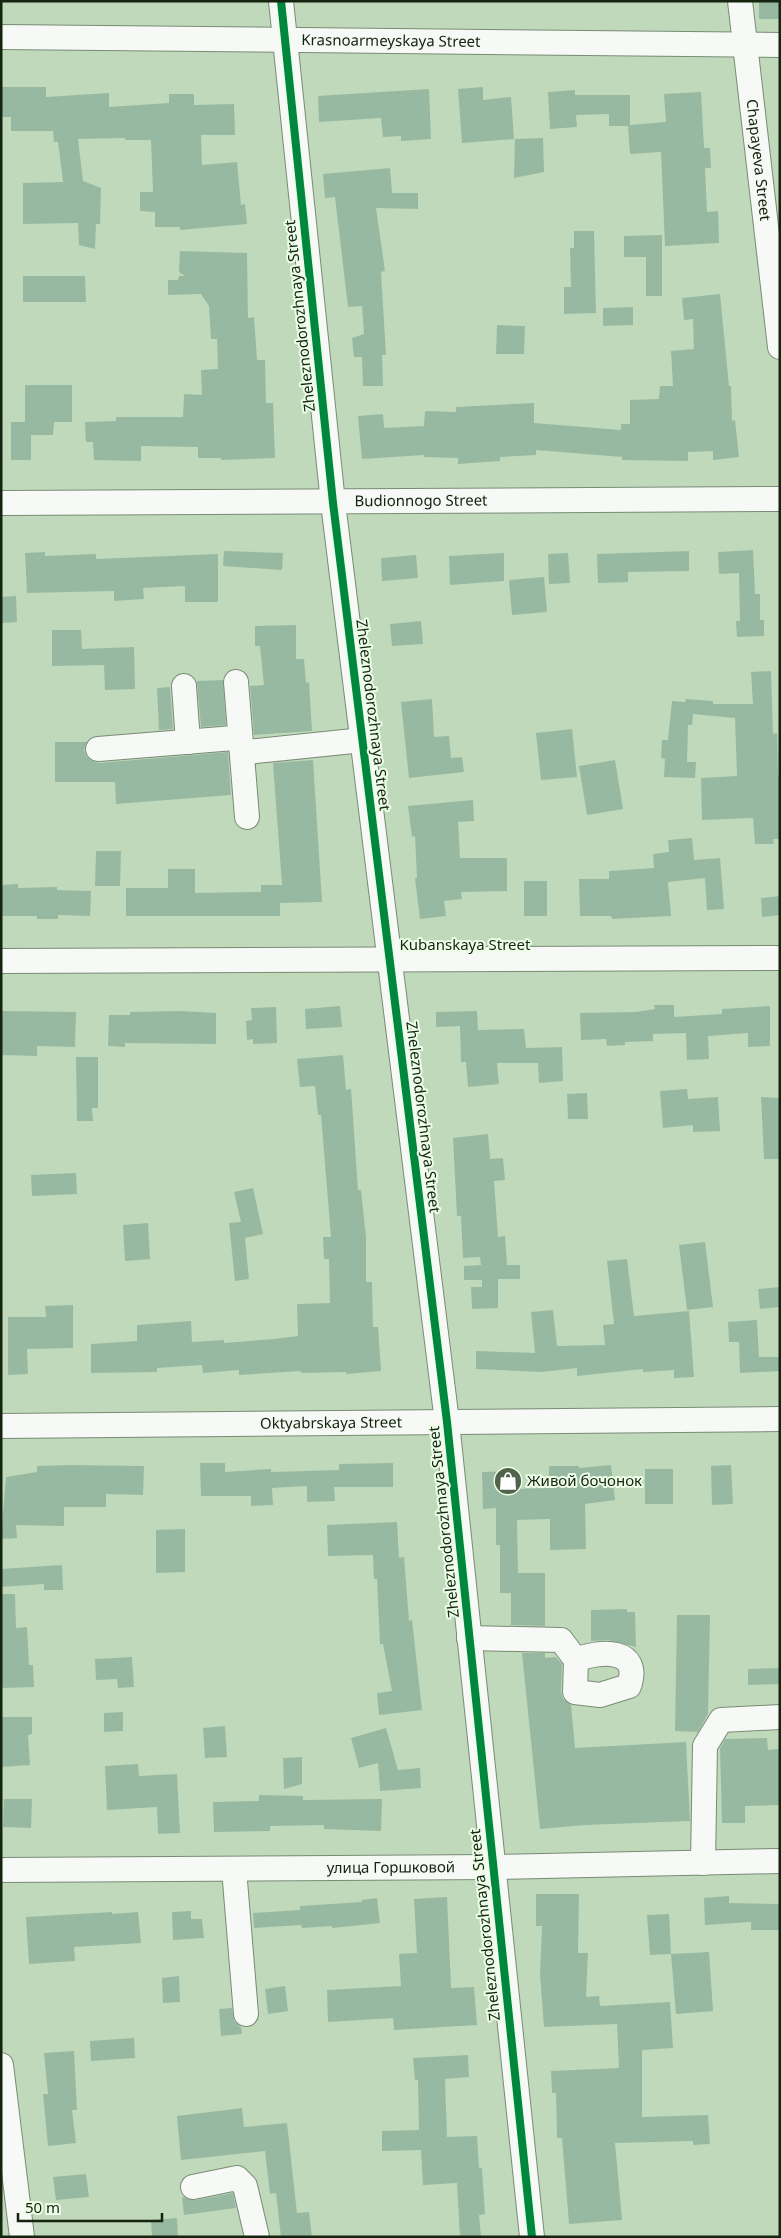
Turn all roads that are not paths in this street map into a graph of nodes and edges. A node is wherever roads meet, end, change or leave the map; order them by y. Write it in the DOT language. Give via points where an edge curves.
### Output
graph roads {
  1 [pos="280,1"];
  2 [pos="740,1"];
  3 [pos="1,37"];
  4 [pos="285,39"];
  5 [pos="745,45"];
  6 [pos="780,45"];
  7 [pos="780,347"];
  8 [pos="780,499"];
  9 [pos="1,503"];
  10 [pos="333,503"];
  11 [pos="236,682"];
  12 [pos="184,686"];
  13 [pos="363,740"];
  14 [pos="188,742"];
  15 [pos="241,745"];
  16 [pos="98,749"];
  17 [pos="247,817"];
  18 [pos="780,958"];
  19 [pos="390,959"];
  20 [pos="1,961"];
  21 [pos="780,1419"];
  22 [pos="447,1422"];
  23 [pos="1,1426"];
  24 [pos="470,1638"];
  25 [pos="576,1660"];
  26 [pos="780,1717"];
  27 [pos="780,1861"];
  28 [pos="703,1863"];
  29 [pos="493,1867"];
  30 [pos="234,1869"];
  31 [pos="1,1870"];
  32 [pos="246,2014"];
  33 [pos="1,2065"];
  34 [pos="193,2187"];
  35 [pos="22,2237"];
  36 [pos="257,2237"];
  37 [pos="532,2237"];
  1 -- 4 [label="street, Zheleznodorozhnaya Street"];
  2 -- 5 [label="street, Chapayeva Street"];
  3 -- 4 [label="street, Krasnoarmeyskaya Street"];
  4 -- 5 [label="street, Krasnoarmeyskaya Street"];
  4 -- 10 [label="street, Zheleznodorozhnaya Street"];
  5 -- 6 [label="street, Krasnoarmeyskaya Street"];
  5 -- 7 [label="street, Chapayeva Street"];
  8 -- 10 [label="street, Budionnogo Street"];
  9 -- 10 [label="street, Budionnogo Street"];
  10 -- 13 [label="street, Zheleznodorozhnaya Street"];
  11 -- 15 [label="street"];
  12 -- 14 [label="street"];
  13 -- 15 [label="street" via="247,752"];
  13 -- 19 [label="street, Zheleznodorozhnaya Street"];
  14 -- 15 [label="street" via="234,738"];
  14 -- 16 [label="street"];
  15 -- 17 [label="street"];
  18 -- 19 [label="street, Kubanskaya Street"];
  19 -- 20 [label="street, Kubanskaya Street"];
  19 -- 22 [label="street, Zheleznodorozhnaya Street"];
  21 -- 22 [label="street, Oktyabrskaya Street"];
  22 -- 23 [label="street, Oktyabrskaya Street"];
  22 -- 24 [label="street, Zheleznodorozhnaya Street"];
  24 -- 25 [label="street" via="561,1640"];
  24 -- 29 [label="street, Zheleznodorozhnaya Street"];
  26 -- 28 [label="street" via="721,1720 705,1746"];
  27 -- 28 [label="street, улица Горшковой"];
  28 -- 29 [label="street, улица Горшковой"];
  29 -- 30 [label="street, улица Горшковой"];
  29 -- 37 [label="street, Zheleznodorozhnaya Street"];
  30 -- 31 [label="street, улица Горшковой"];
  30 -- 32 [label="street"];
  33 -- 35 [label="street"];
  34 -- 36 [label="street" via="237,2178 245,2186"];
}
